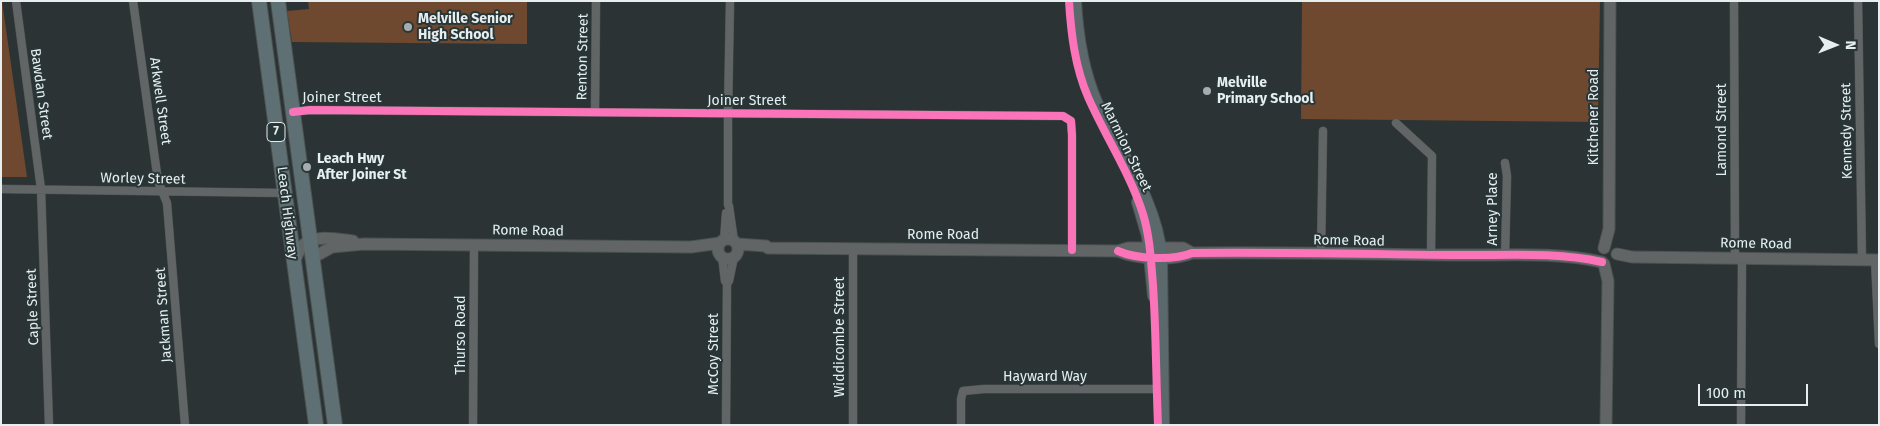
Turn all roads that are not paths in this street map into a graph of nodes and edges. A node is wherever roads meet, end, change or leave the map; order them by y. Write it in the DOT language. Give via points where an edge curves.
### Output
graph roads {
  1 [pos="16,1"];
  2 [pos="133,1"];
  3 [pos="259,1"];
  4 [pos="278,1"];
  5 [pos="596,1"];
  6 [pos="730,1"];
  7 [pos="1069,1"];
  8 [pos="1075,1"];
  9 [pos="1734,1"];
  10 [pos="1858,1"];
  11 [pos="1610,2"];
  12 [pos="293,112"];
  13 [pos="595,112"];
  14 [pos="728,113"];
  15 [pos="1396,123"];
  16 [pos="1323,131"];
  17 [pos="1505,163"];
  18 [pos="1,189"];
  19 [pos="41,189"];
  20 [pos="164,192"];
  21 [pos="285,193"];
  22 [pos="167,203"];
  23 [pos="310,240"];
  24 [pos="364,244"];
  25 [pos="474,245"];
  26 [pos="728,249"];
  27 [pos="853,249"];
  28 [pos="1072,250"];
  29 [pos="1156,252"];
  30 [pos="1321,253"];
  31 [pos="1431,255"];
  32 [pos="1505,256"];
  33 [pos="1609,257"];
  34 [pos="312,258"];
  35 [pos="1738,258"];
  36 [pos="1862,260"];
  37 [pos="1877,260"];
  38 [pos="294,263"];
  39 [pos="727,283"];
  40 [pos="1879,344"];
  41 [pos="1159,389"];
  42 [pos="49,425"];
  43 [pos="185,425"];
  44 [pos="316,425"];
  45 [pos="335,425"];
  46 [pos="473,425"];
  47 [pos="726,425"];
  48 [pos="853,425"];
  49 [pos="961,425"];
  50 [pos="1158,425"];
  51 [pos="1163,425"];
  52 [pos="1606,425"];
  53 [pos="1741,425"];
  1 -- 19 [label="street, Bawdan Street"];
  2 -- 20 [label="street, Arkwell Street" via="158,181"];
  3 -- 21 [label="highway, Leach Highway / 7"];
  4 -- 12 [label="highway, Leach Highway / 7"];
  5 -- 13 [label="street, Renton Street"];
  6 -- 14 [label="street, McCoy Street"];
  7 -- 29 [label="main road, Marmion Street" via="1080,76 1141,208"];
  8 -- 29 [label="main road, Marmion Street" via="1078,39 1090,87 1149,206"];
  9 -- 35 [label="street, Lamond Street"];
  10 -- 36 [label="street, Kennedy Street"];
  11 -- 33 [label="street, Kitchener Road"];
  12 -- 13 [label="street, Joiner Street"];
  12 -- 23 [label="highway, Leach Highway / 7"];
  13 -- 14 [label="street, Joiner Street"];
  14 -- 26 [label="street, McCoy Street"];
  14 -- 28 [label="street, Joiner Street" via="1064,116 1071,122 1072,135"];
  15 -- 31 [label="street" via="1432,156"];
  16 -- 30 [label="street"];
  17 -- 32 [label="street, Arney Place"];
  18 -- 19 [label="street, Worley Street"];
  19 -- 20 [label="street, Worley Street"];
  19 -- 42 [label="street, Caple Street"];
  20 -- 21 [label="street, Worley Street"];
  20 -- 22 [label="street, Arkwell Street"];
  21 -- 38 [label="highway, Leach Highway / 7"];
  22 -- 43 [label="street, Jackman Street"];
  23 -- 24 [label="street, Rome Road" via="341,239"];
  23 -- 34 [label="highway, Leach Highway / 7"];
  23 -- 38 [label="street" via="302,247"];
  24 -- 25 [label="street, Rome Road"];
  24 -- 34 [label="street, Rome Road" via="332,248"];
  25 -- 26 [label="street, Rome Road"];
  25 -- 46 [label="street, Thurso Road"];
  26 -- 27 [label="street, Rome Road" via="766,246"];
  26 -- 39 [label="street, McCoy Street"];
  26 -- 39 [label="street, McCoy Street"];
  27 -- 28 [label="street, Rome Road"];
  27 -- 48 [label="street, Widdicombe Street"];
  28 -- 29 [label="street, Rome Road" via="1128,248"];
  29 -- 30 [label="street, Rome Road" via="1184,248 1192,253"];
  29 -- 41 [label="main road, Marmion Street"];
  30 -- 31 [label="street, Rome Road"];
  31 -- 32 [label="street, Rome Road"];
  32 -- 33 [label="street, Rome Road"];
  33 -- 35 [label="street, Rome Road"];
  33 -- 52 [label="street, Kitchener Road"];
  34 -- 45 [label="highway, Leach Highway / 7"];
  35 -- 36 [label="street, Rome Road"];
  35 -- 53 [label="street, Lamond Street"];
  36 -- 37 [label="street, Rome Road"];
  37 -- 40 [label="street"];
  38 -- 44 [label="highway, Leach Highway / 7"];
  39 -- 47 [label="street, McCoy Street"];
  41 -- 49 [label="street, Hayward Way" via="963,391"];
  41 -- 50 [label="main road, Marmion Street"];
  41 -- 51 [label="main road, Marmion Street"];
}
